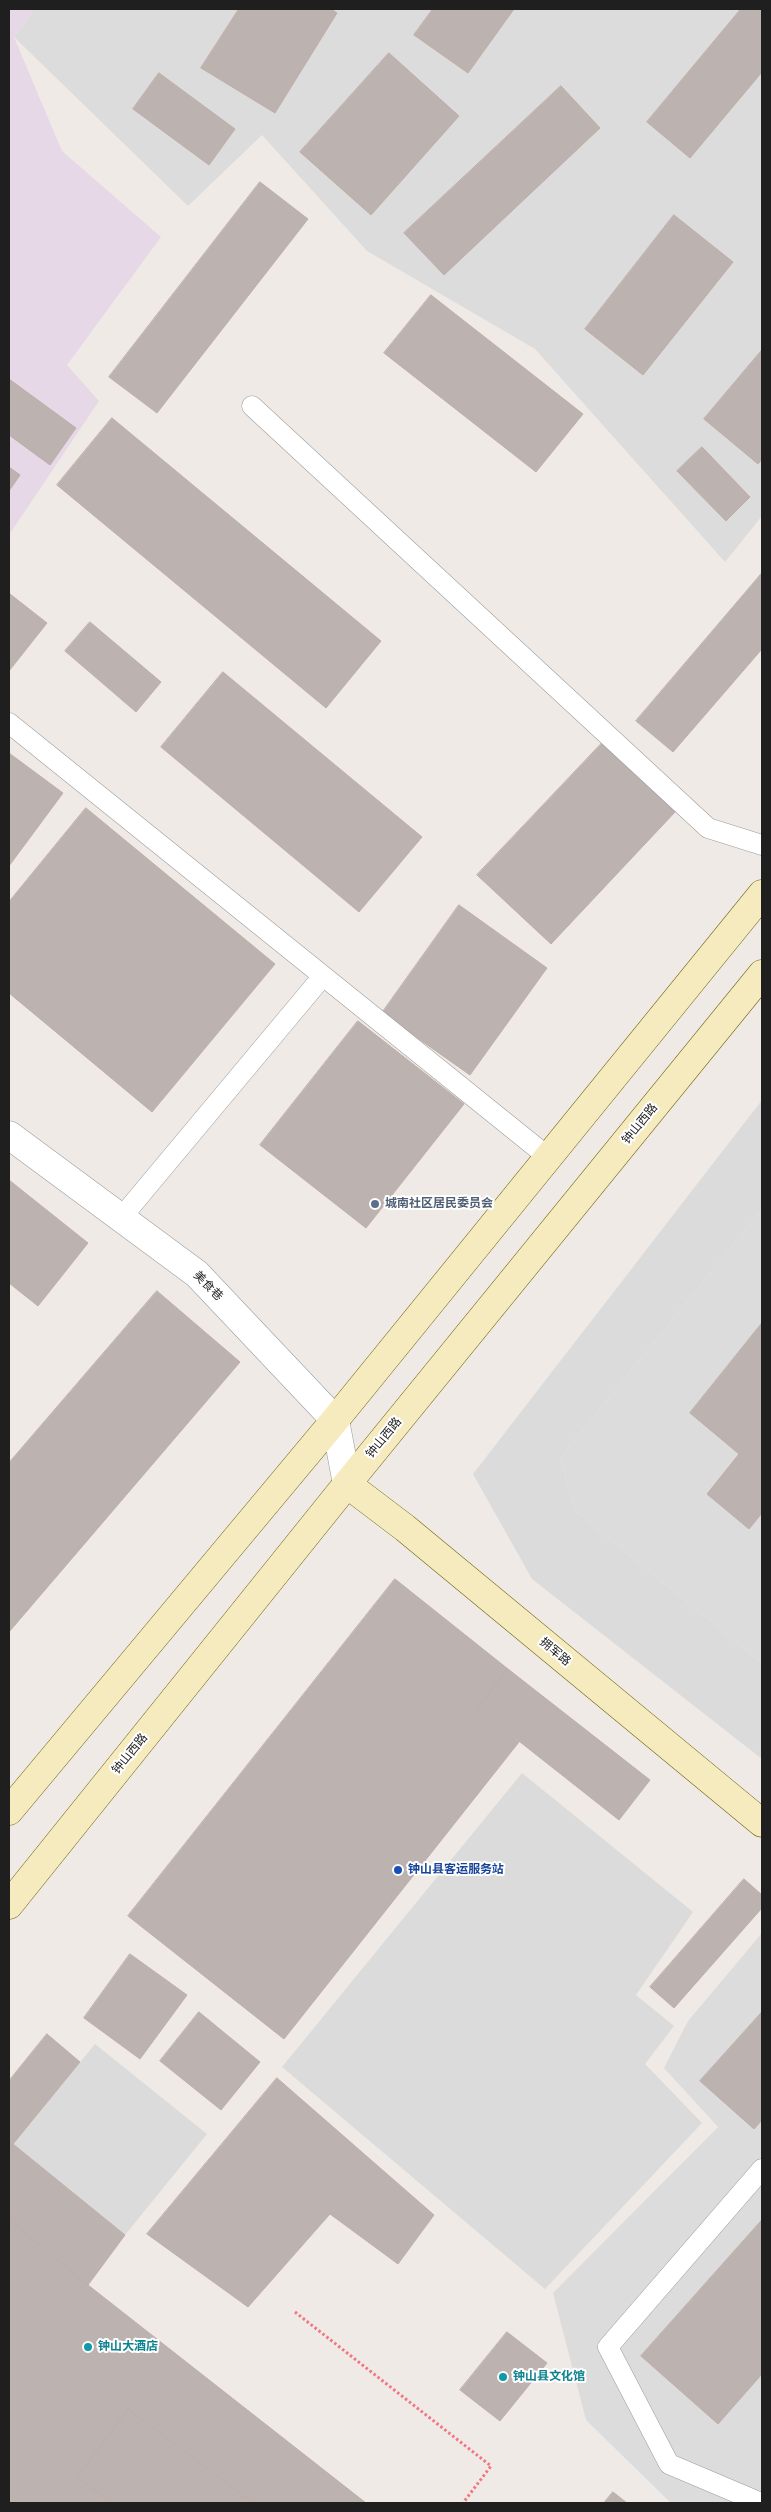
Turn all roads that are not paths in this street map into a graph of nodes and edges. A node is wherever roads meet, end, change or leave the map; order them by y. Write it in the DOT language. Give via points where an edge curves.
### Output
graph roads {
  1 [pos="252,406"];
  2 [pos="9,723"];
  3 [pos="762,845"];
  4 [pos="762,894"];
  5 [pos="762,974"];
  6 [pos="323,976"];
  7 [pos="9,1135"];
  8 [pos="548,1158"];
  9 [pos="121,1218"];
  10 [pos="335,1420"];
  11 [pos="347,1484"];
  12 [pos="9,1811"];
  13 [pos="762,1823"];
  14 [pos="9,1905"];
  15 [pos="762,2169"];
  16 [pos="761,2502"];
  1 -- 3 [label="lane" via="708,828"];
  2 -- 6 [label="lane"];
  4 -- 8 [label="main road"];
  5 -- 11 [label="main road, 钟山西路"];
  6 -- 8 [label="lane"];
  6 -- 9 [label="lane"];
  7 -- 9 [label="street, 美食巷"];
  8 -- 10 [label="main road"];
  9 -- 10 [label="street, 美食巷" via="197,1274"];
  10 -- 11 [label="street"];
  10 -- 12 [label="main road"];
  11 -- 13 [label="main road, 拥军路" via="405,1528"];
  11 -- 14 [label="main road, 钟山西路"];
  15 -- 16 [label="lane" via="608,2347 670,2464"];
}
